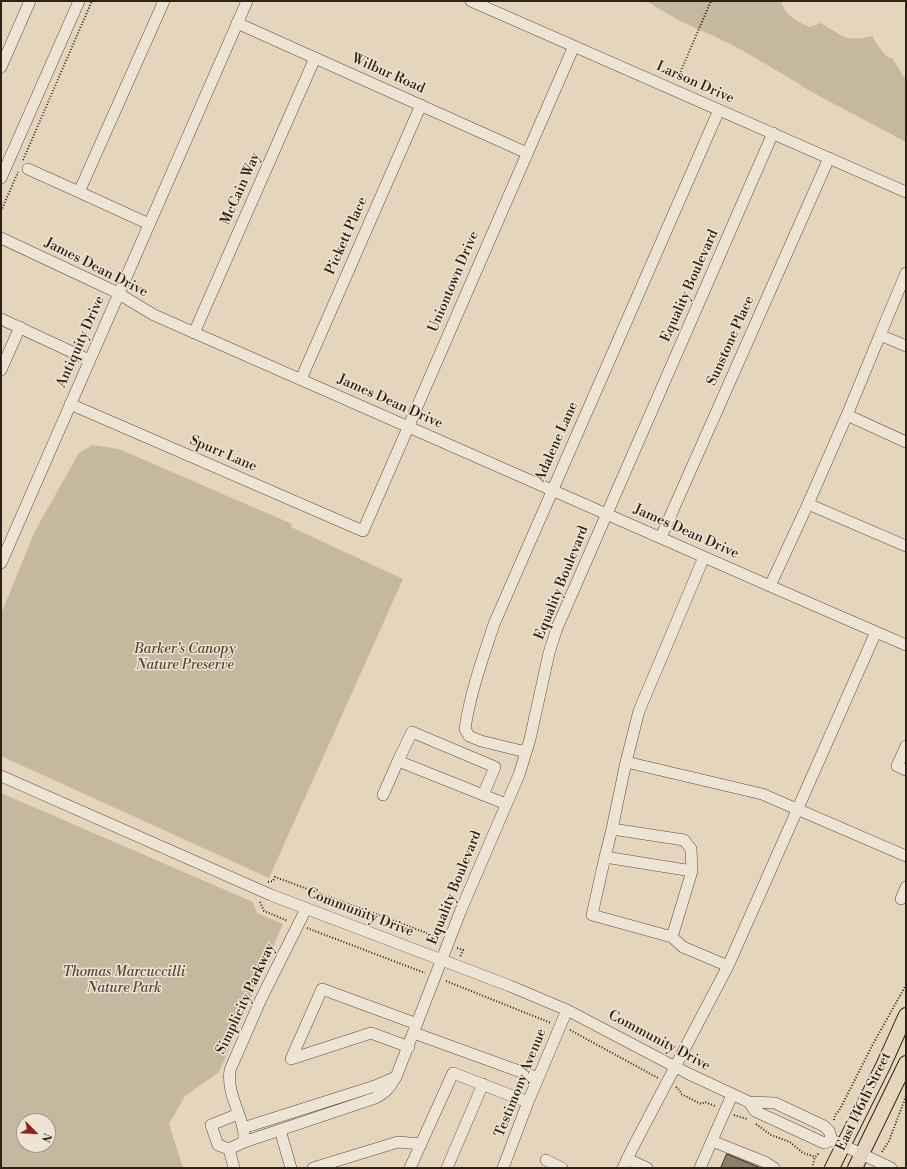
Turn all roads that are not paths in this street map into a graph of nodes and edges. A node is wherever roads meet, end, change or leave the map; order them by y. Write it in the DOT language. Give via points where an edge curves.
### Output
graph roads {
  1 [pos="30,1"];
  2 [pos="79,1"];
  3 [pos="164,1"];
  4 [pos="247,1"];
  5 [pos="471,1"];
  6 [pos="237,23"];
  7 [pos="574,46"];
  8 [pos="315,58"];
  9 [pos="1,67"];
  10 [pos="420,105"];
  11 [pos="719,110"];
  12 [pos="773,133"];
  13 [pos="527,153"];
  14 [pos="828,158"];
  15 [pos="24,166"];
  16 [pos="1,178"];
  17 [pos="79,192"];
  18 [pos="906,192"];
  19 [pos="149,224"];
  20 [pos="1,238"];
  21 [pos="906,273"];
  22 [pos="118,294"];
  23 [pos="1,319"];
  24 [pos="20,327"];
  25 [pos="194,332"];
  26 [pos="880,335"];
  27 [pos="906,346"];
  28 [pos="90,360"];
  29 [pos="1,370"];
  30 [pos="301,379"];
  31 [pos="70,404"];
  32 [pos="847,415"];
  33 [pos="408,426"];
  34 [pos="906,442"];
  35 [pos="552,490"];
  36 [pos="808,504"];
  37 [pos="607,514"];
  38 [pos="363,531"];
  39 [pos="661,537"];
  40 [pos="906,546"];
  41 [pos="704,556"];
  42 [pos="1,563"];
  43 [pos="770,586"];
  44 [pos="876,632"];
  45 [pos="906,645"];
  46 [pos="906,746"];
  47 [pos="526,752"];
  48 [pos="398,761"];
  49 [pos="626,762"];
  50 [pos="906,770"];
  51 [pos="1,776"];
  52 [pos="483,794"];
  53 [pos="383,795"];
  54 [pos="506,804"];
  55 [pos="798,809"];
  56 [pos="612,829"];
  57 [pos="906,856"];
  58 [pos="605,857"];
  59 [pos="692,871"];
  60 [pos="906,887"];
  61 [pos="901,899"];
  62 [pos="306,909"];
  63 [pos="672,937"];
  64 [pos="442,960"];
  65 [pos="728,966"];
  66 [pos="567,1010"];
  67 [pos="906,1014"];
  68 [pos="416,1029"];
  69 [pos="409,1047"];
  70 [pos="906,1063"];
  71 [pos="676,1067"];
  72 [pos="396,1077"];
  73 [pos="538,1078"];
  74 [pos="483,1084"];
  75 [pos="732,1095"];
  76 [pos="528,1102"];
  77 [pos="749,1102"];
  78 [pos="238,1114"];
  79 [pos="243,1128"];
  80 [pos="280,1130"];
  81 [pos="712,1141"];
  82 [pos="244,1142"];
  83 [pos="838,1143"];
  84 [pos="421,1144"];
  85 [pos="229,1149"];
  86 [pos="862,1154"];
  87 [pos="546,1160"];
  88 [pos="625,1164"];
  89 [pos="413,1167"];
  90 [pos="234,1168"];
  91 [pos="291,1168"];
  92 [pos="312,1168"];
  93 [pos="447,1168"];
  94 [pos="503,1168"];
  95 [pos="562,1168"];
  96 [pos="647,1168"];
  97 [pos="700,1168"];
  98 [pos="774,1168"];
  99 [pos="832,1168"];
  100 [pos="854,1168"];
  101 [pos="891,1168"];
  1 -- 9 [label="street"];
  2 -- 16 [label="street"];
  3 -- 17 [label="street"];
  4 -- 6 [label="street, Antiquity Drive"];
  5 -- 7 [label="street, Larson Drive"];
  6 -- 8 [label="street, Wilbur Road"];
  6 -- 19 [label="street, Antiquity Drive"];
  7 -- 11 [label="street, Larson Drive"];
  7 -- 13 [label="street, Uniontown Drive"];
  8 -- 10 [label="street, Wilbur Road"];
  8 -- 25 [label="street, McCain Way"];
  10 -- 13 [label="street, Wilbur Road"];
  10 -- 30 [label="street, Pickett Place"];
  11 -- 12 [label="street, Larson Drive"];
  11 -- 35 [label="street, Adalene Lane"];
  12 -- 14 [label="street, Larson Drive"];
  12 -- 37 [label="street, Equality Boulevard"];
  13 -- 33 [label="street, Uniontown Drive"];
  14 -- 18 [label="street, Larson Drive"];
  14 -- 39 [label="street, Sunstone Place"];
  15 -- 17 [label="street"];
  17 -- 19 [label="street"];
  19 -- 22 [label="street, Antiquity Drive"];
  20 -- 22 [label="street, James Dean Drive"];
  21 -- 26 [label="street"];
  22 -- 25 [label="street, James Dean Drive" via="154,315"];
  22 -- 28 [label="street, Antiquity Drive"];
  23 -- 24 [label="street"];
  24 -- 28 [label="street"];
  24 -- 29 [label="street"];
  25 -- 30 [label="street, James Dean Drive"];
  26 -- 27 [label="street"];
  26 -- 32 [label="street"];
  28 -- 31 [label="street, Antiquity Drive"];
  30 -- 33 [label="street, James Dean Drive"];
  31 -- 38 [label="street, Spurr Lane"];
  31 -- 42 [label="street, Antiquity Drive"];
  32 -- 34 [label="street"];
  32 -- 36 [label="street"];
  33 -- 35 [label="street, James Dean Drive"];
  33 -- 38 [label="street, Uniontown Drive"];
  35 -- 37 [label="street, James Dean Drive"];
  35 -- 47 [label="street, Adalene Lane" via="494,624 465,728 469,736 481,742"];
  36 -- 40 [label="street"];
  36 -- 43 [label="street"];
  37 -- 39 [label="street, James Dean Drive"];
  37 -- 47 [label="street, Equality Boulevard" via="557,628"];
  39 -- 41 [label="street, James Dean Drive"];
  41 -- 43 [label="street, James Dean Drive"];
  41 -- 49 [label="street" via="639,711"];
  43 -- 44 [label="street, James Dean Drive"];
  44 -- 45 [label="street, James Dean Drive"];
  44 -- 55 [label="street"];
  46 -- 50 [label="street" via="897,766"];
  47 -- 54 [label="street, Equality Boulevard"];
  48 -- 52 [label="street"];
  48 -- 52 [label="street" via="412,732 495,767"];
  48 -- 53 [label="street"];
  49 -- 55 [label="street" via="762,794"];
  49 -- 56 [label="street"];
  51 -- 62 [label="street, Community Drive"];
  52 -- 54 [label="street"];
  54 -- 64 [label="street, Equality Boulevard"];
  55 -- 57 [label="street"];
  55 -- 65 [label="street"];
  56 -- 58 [label="street"];
  56 -- 59 [label="street" via="684,840 691,849"];
  58 -- 59 [label="street"];
  58 -- 63 [label="street" via="592,915"];
  59 -- 63 [label="street"];
  60 -- 61 [label="street"];
  62 -- 64 [label="street, Community Drive"];
  62 -- 78 [label="street, Simplicity Parkway" via="273,973 232,1064 229,1084"];
  63 -- 65 [label="street" via="683,947"];
  64 -- 66 [label="street, Community Drive"];
  64 -- 68 [label="street, Equality Boulevard"];
  65 -- 71 [label="street"];
  66 -- 71 [label="street, Community Drive"];
  66 -- 73 [label="street, Testimony Avenue"];
  67 -- 83 [label="main road, East 146th Street" via="883,1066"];
  68 -- 69 [label="street, Equality Boulevard"];
  68 -- 69 [label="street" via="322,989 291,1059 371,1034"];
  68 -- 73 [label="street"];
  69 -- 72 [label="street, Equality Boulevard"];
  70 -- 86 [label="main road, East 146th Street"];
  71 -- 75 [label="street, Community Drive"];
  71 -- 88 [label="street"];
  72 -- 79 [label="street"];
  72 -- 80 [label="street, Equality Boulevard" via="389,1088 378,1096"];
  73 -- 76 [label="street, Testimony Avenue"];
  74 -- 76 [label="street"];
  74 -- 84 [label="street" via="453,1073"];
  74 -- 93 [label="street"];
  75 -- 77 [label="street, Community Drive"];
  75 -- 81 [label="street"];
  76 -- 94 [label="street, Testimony Avenue"];
  77 -- 83 [label="street, Community Drive" via="755,1111 824,1143"];
  77 -- 83 [label="street, Community Drive" via="775,1103 824,1126"];
  78 -- 79 [label="street"];
  78 -- 85 [label="street" via="211,1125 218,1146"];
  79 -- 82 [label="street"];
  80 -- 82 [label="street, Equality Boulevard"];
  80 -- 91 [label="street"];
  81 -- 97 [label="street"];
  81 -- 98 [label="street"];
  82 -- 85 [label="street"];
  83 -- 86 [label="street"];
  83 -- 99 [label="main road, East 146th Street"];
  84 -- 89 [label="street"];
  84 -- 92 [label="street" via="398,1142"];
  85 -- 90 [label="street"];
  86 -- 100 [label="main road, East 146th Street"];
  86 -- 101 [label="street"];
  87 -- 95 [label="street"];
  88 -- 96 [label="street"];
}
